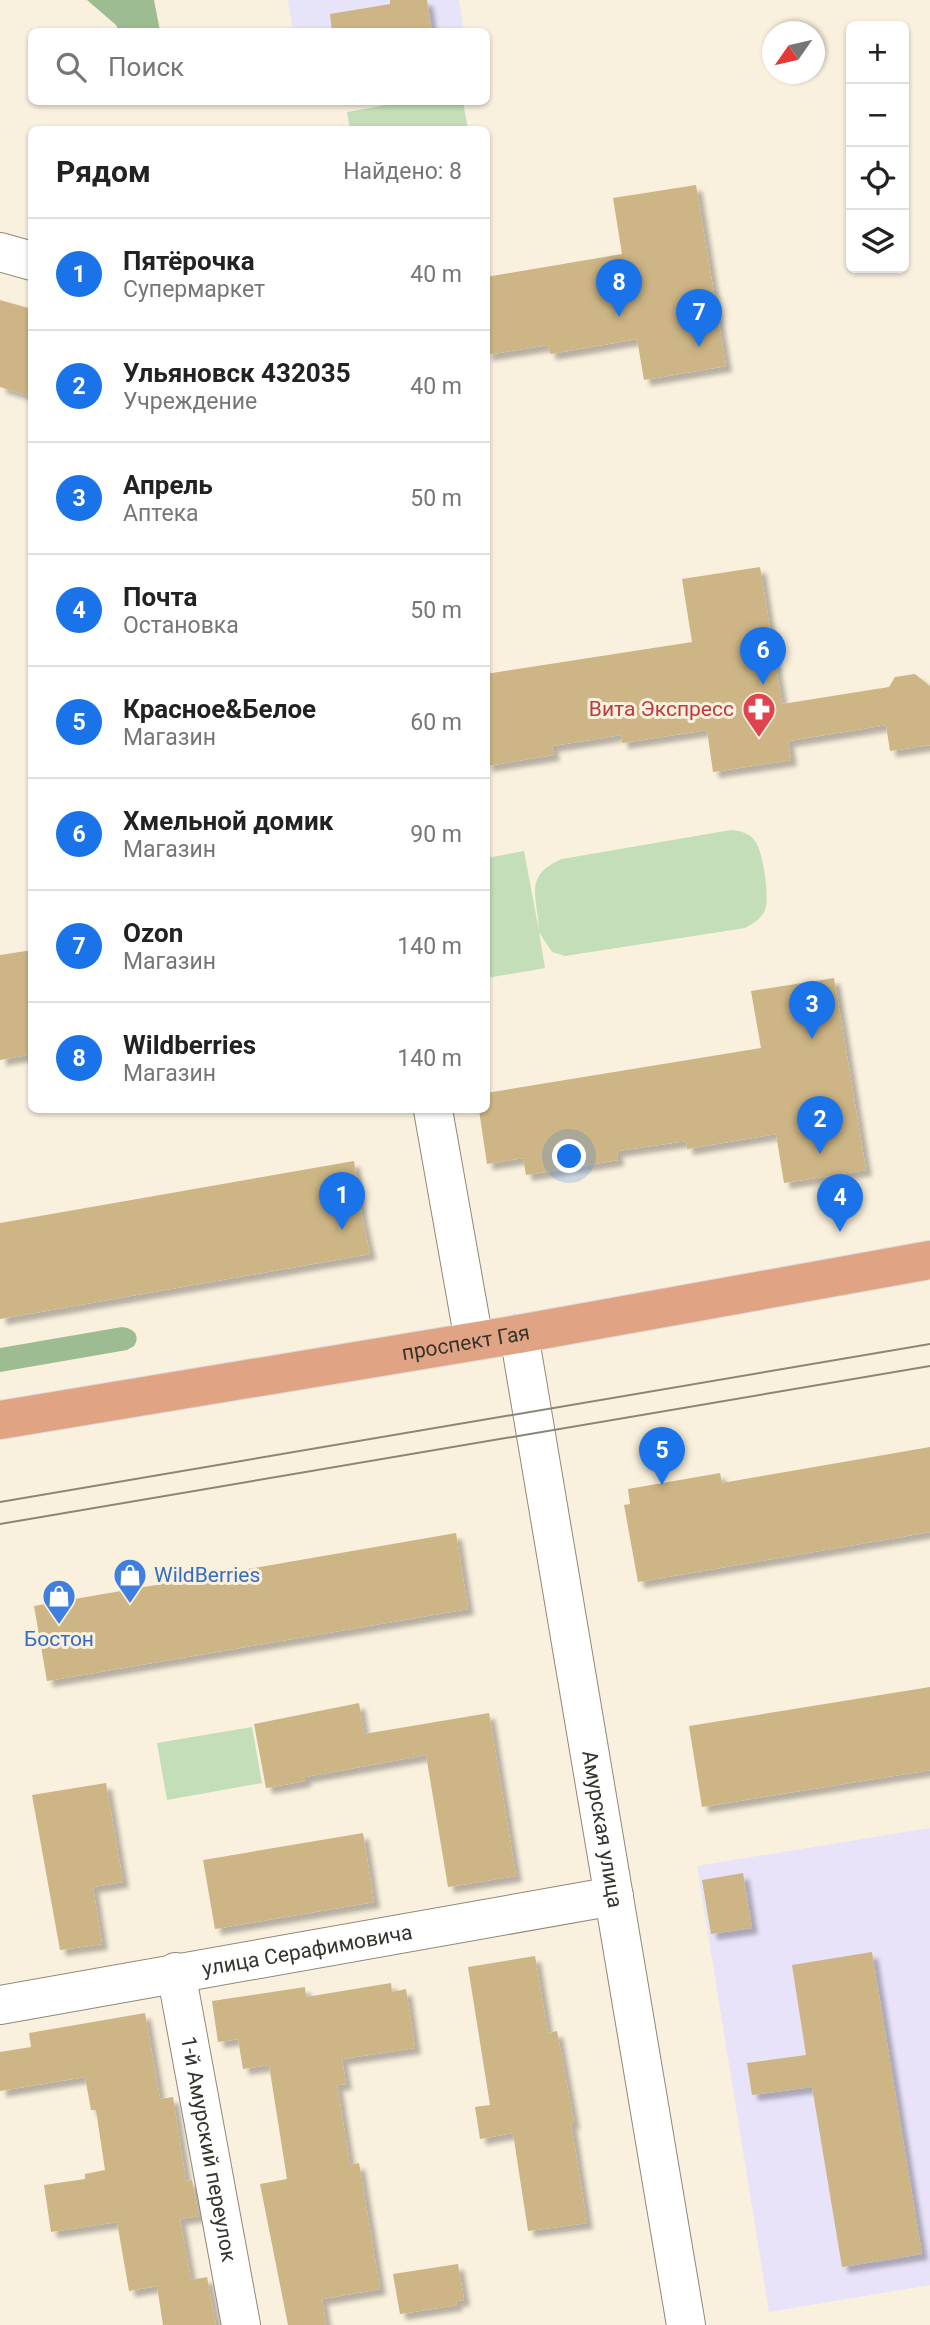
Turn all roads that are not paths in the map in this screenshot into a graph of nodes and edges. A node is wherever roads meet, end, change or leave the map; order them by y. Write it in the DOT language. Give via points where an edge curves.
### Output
graph roads {
  1 [pos="0,252"];
  2 [pos="28,260"];
  3 [pos="434,1113"];
  4 [pos="930,1260"];
  5 [pos="519,1334"];
  6 [pos="474,1341"];
  7 [pos="0,1420"];
  8 [pos="614,1896"];
  9 [pos="176,1972"];
  10 [pos="0,2005"];
  11 [pos="241,2325"];
  12 [pos="686,2325"];
  1 -- 2 [label="street"];
  3 -- 6 [label="street"];
  4 -- 5 [label="main road, проспект Гая"];
  5 -- 6 [label="main road, проспект Гая"];
  5 -- 8 [label="street, Амурская улица"];
  6 -- 7 [label="main road, проспект Гая"];
  8 -- 9 [label="street, улица Серафимовича"];
  8 -- 12 [label="street, Амурская улица"];
  9 -- 10 [label="street, улица Серафимовича"];
  9 -- 11 [label="street, 1-й Амурский переулок"];
}
